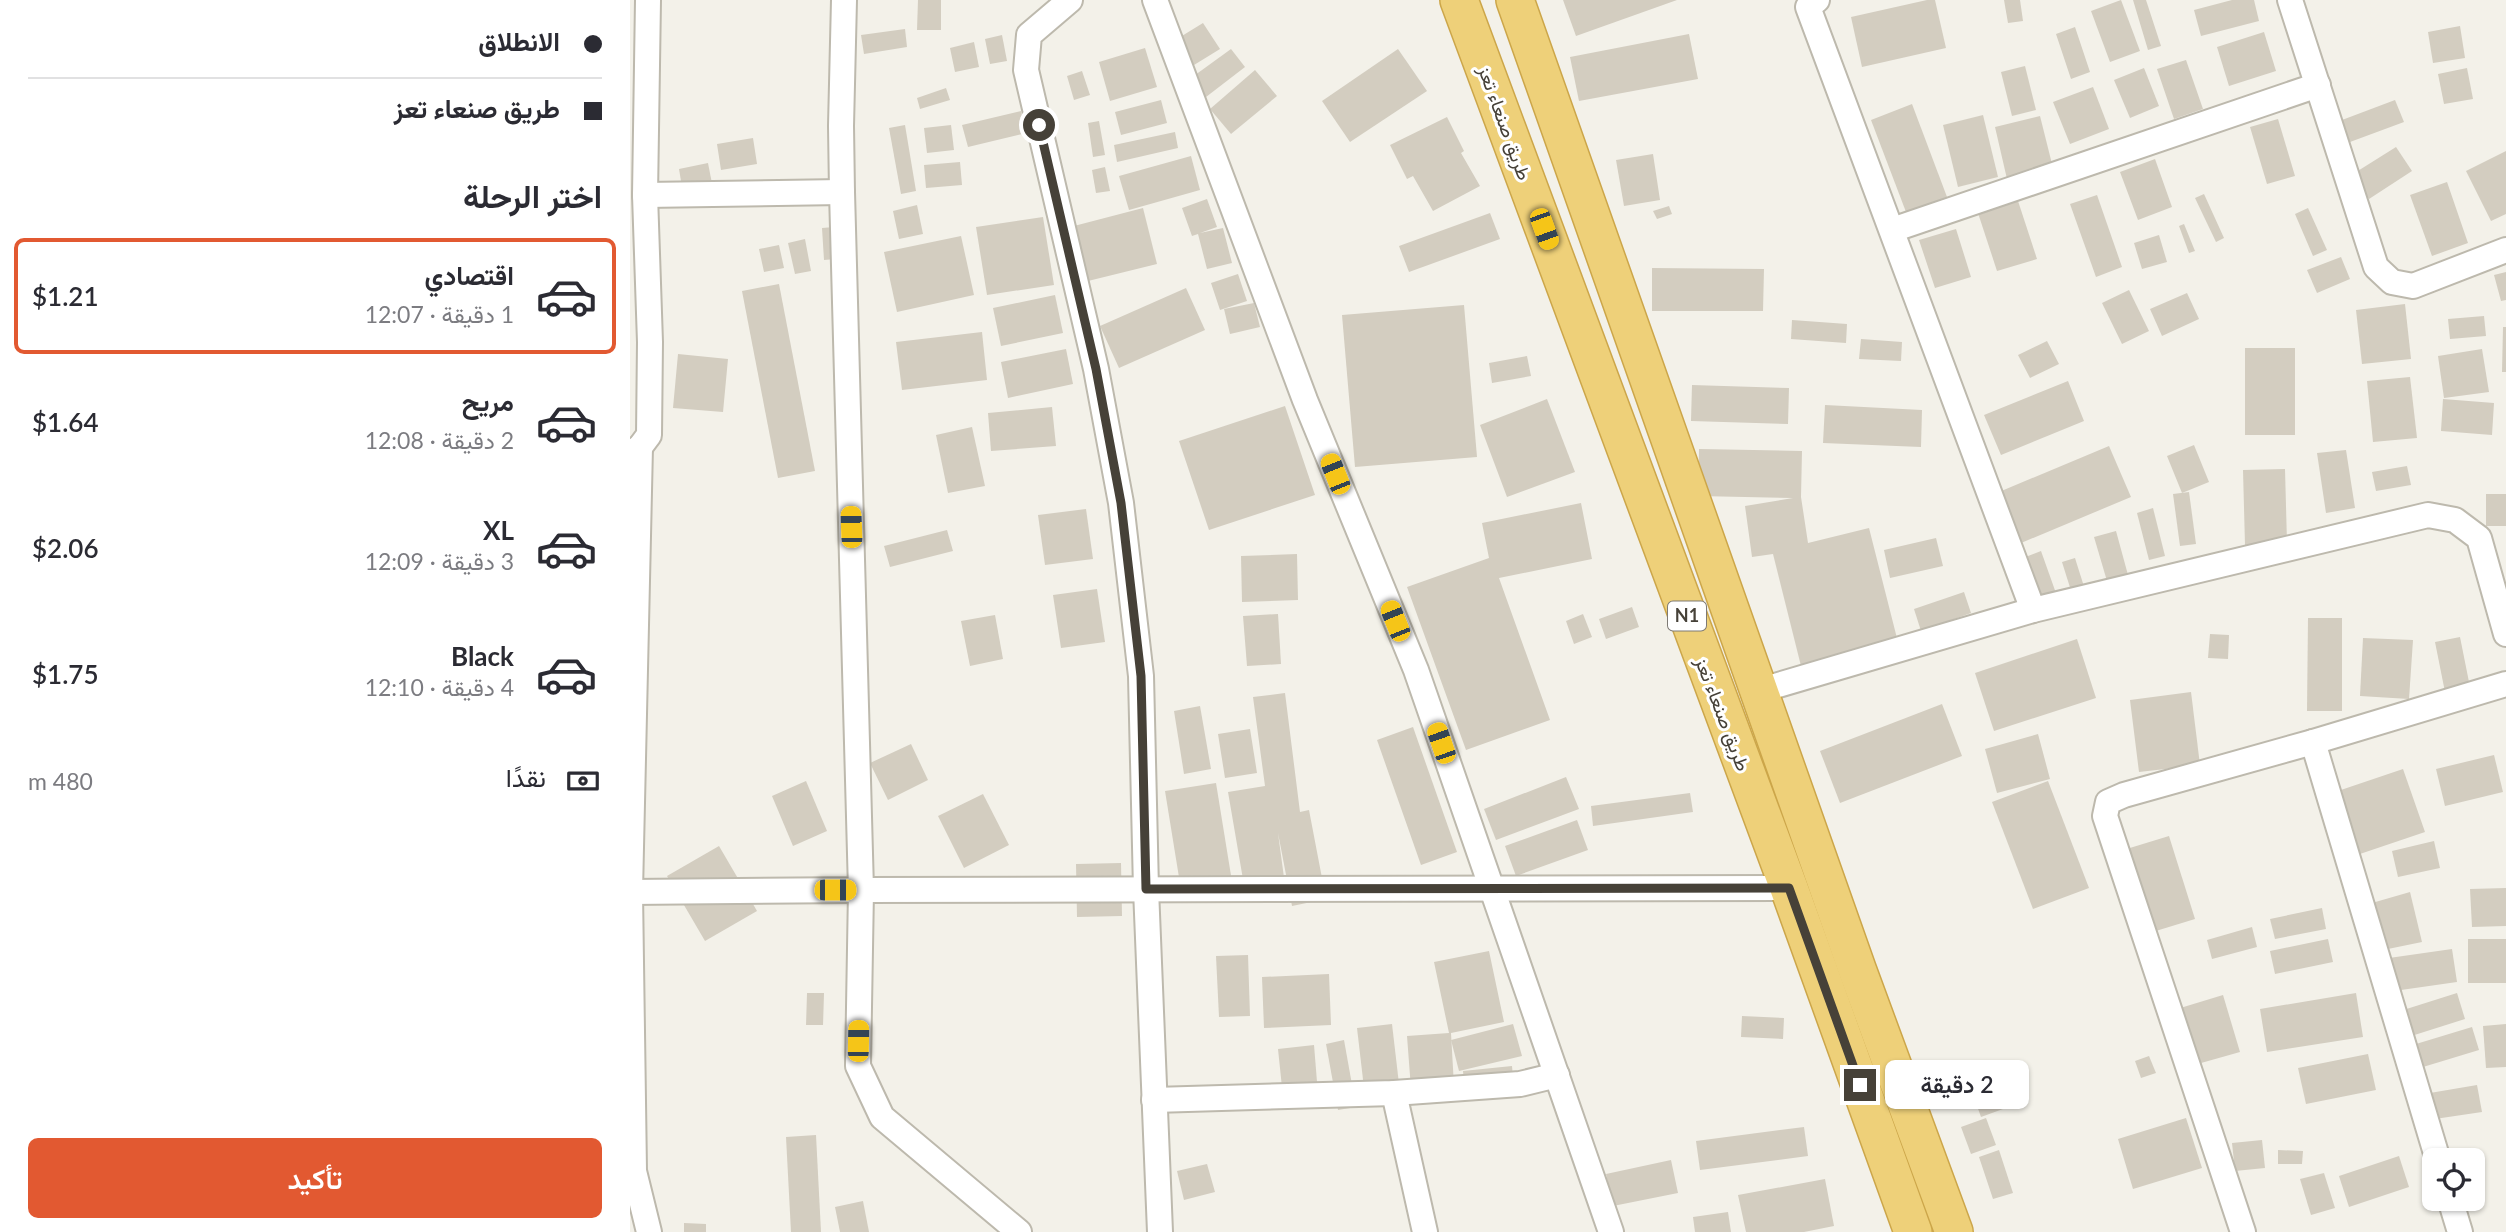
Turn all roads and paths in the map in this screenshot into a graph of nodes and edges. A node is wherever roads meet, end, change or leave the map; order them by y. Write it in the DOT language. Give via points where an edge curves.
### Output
graph roads {
  1 [pos="648,0"];
  2 [pos="844,0"];
  3 [pos="1070,0"];
  4 [pos="1155,0"];
  5 [pos="1459,0"];
  6 [pos="1515,0"];
  7 [pos="1817,0"];
  8 [pos="2290,0"];
  9 [pos="2318,85"];
  10 [pos="842,192"];
  11 [pos="645,195"];
  12 [pos="1892,230"];
  13 [pos="2506,250"];
  14 [pos="635,450"];
  15 [pos="2033,610"];
  16 [pos="2506,634"];
  17 [pos="633,648"];
  18 [pos="2506,684"];
  19 [pos="1758,691"];
  20 [pos="2313,742"];
  21 [pos="1491,888"];
  22 [pos="1789,888"];
  23 [pos="1146,889"];
  24 [pos="861,890"];
  25 [pos="630,892"];
  26 [pos="631,1075"];
  27 [pos="1556,1076"];
  28 [pos="1394,1093"];
  29 [pos="1154,1100"];
  30 [pos="2434,1148"];
  31 [pos="2454,1211"];
  32 [pos="649,1232"];
  33 [pos="1019,1232"];
  34 [pos="1160,1232"];
  35 [pos="1425,1232"];
  36 [pos="1611,1232"];
  37 [pos="1913,1232"];
  38 [pos="1954,1232"];
  39 [pos="2243,1232"];
  40 [pos="2460,1232"];
  1 -- 11 [label="street"];
  2 -- 10 [label="street"];
  3 -- 23 [label="street" via="1029,35 1026,71 1096,369 1121,503 1141,676"];
  4 -- 21 [label="street" via="1305,400 1416,670"];
  5 -- 22 [label="highway, طريق صنعاء تعز / N1"];
  6 -- 19 [label="highway, طريق صنعاء تعز / N1"];
  7 -- 12 [label="street" via="1808,7"];
  8 -- 9 [label="street"];
  9 -- 12 [label="street"];
  9 -- 13 [label="street" via="2376,267 2392,282 2413,286"];
  10 -- 11 [label="street"];
  10 -- 24 [label="street"];
  11 -- 14 [label="street" via="649,435"];
  12 -- 15 [label="street"];
  14 -- 17 [label="street"];
  15 -- 16 [label="street" via="2428,516 2455,520 2479,538"];
  15 -- 19 [label="street"];
  17 -- 25 [label="street"];
  18 -- 20 [label="street"];
  19 -- 38 [label="highway, طريق صنعاء تعز / N1"];
  20 -- 30 [label="street"];
  20 -- 39 [label="street" via="2124,795 2108,803 2105,816"];
  21 -- 22 [label="street"];
  21 -- 23 [label="street"];
  21 -- 27 [label="street"];
  22 -- 37 [label="highway, طريق صنعاء تعز / N1"];
  23 -- 24 [label="street"];
  23 -- 29 [label="street"];
  24 -- 25 [label="street"];
  24 -- 33 [label="street" via="858,1066 882,1117"];
  25 -- 26 [label="street"];
  26 -- 32 [label="street" via="634,1171"];
  27 -- 28 [label="street" via="1520,1084"];
  27 -- 36 [label="street"];
  28 -- 29 [label="street"];
  28 -- 35 [label="street"];
  29 -- 34 [label="street"];
  31 -- 40 [label="street"];
}
